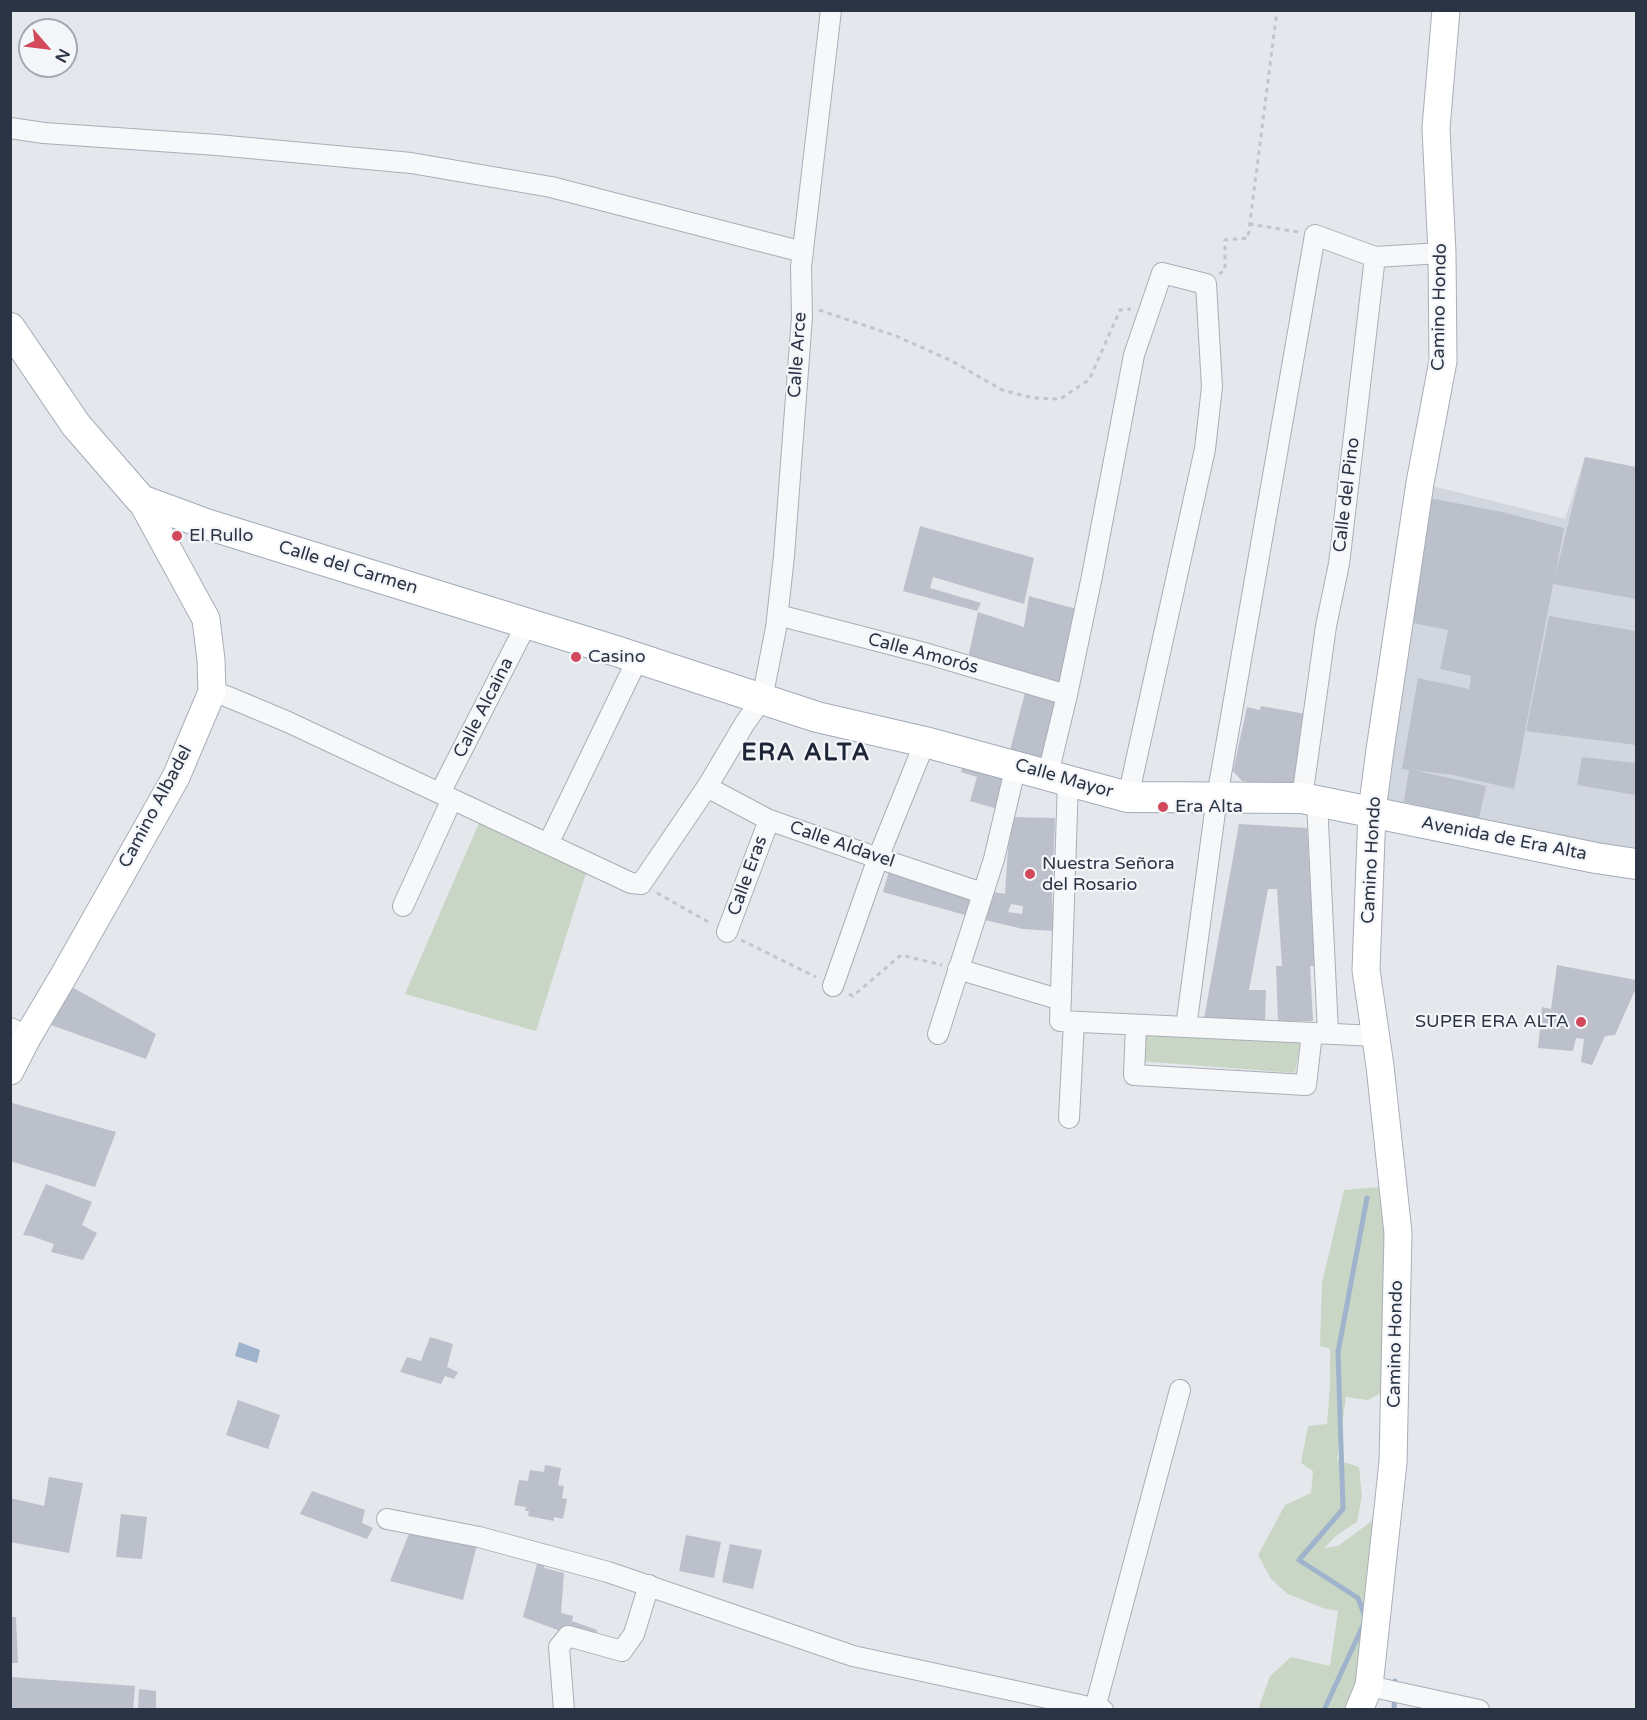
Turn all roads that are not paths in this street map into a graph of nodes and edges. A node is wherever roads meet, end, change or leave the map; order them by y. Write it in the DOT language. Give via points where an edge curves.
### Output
graph roads {
  1 [pos="831,10"];
  2 [pos="1446,10"];
  3 [pos="10,128"];
  4 [pos="803,252"];
  5 [pos="1442,253"];
  6 [pos="1375,257"];
  7 [pos="10,328"];
  8 [pos="141,500"];
  9 [pos="778,615"];
  10 [pos="527,623"];
  11 [pos="638,658"];
  12 [pos="212,692"];
  13 [pos="1067,695"];
  14 [pos="762,699"];
  15 [pos="925,742"];
  16 [pos="1016,765"];
  17 [pos="1058,777"];
  18 [pos="707,787"];
  19 [pos="446,796"];
  20 [pos="1128,797"];
  21 [pos="1217,797"];
  22 [pos="1310,800"];
  23 [pos="1372,811"];
  24 [pos="769,820"];
  25 [pos="548,844"];
  26 [pos="878,858"];
  27 [pos="1636,864"];
  28 [pos="982,893"];
  29 [pos="403,906"];
  30 [pos="727,932"];
  31 [pos="958,969"];
  32 [pos="833,986"];
  33 [pos="1061,1000"];
  34 [pos="1074,1022"];
  35 [pos="1136,1025"];
  36 [pos="1186,1027"];
  37 [pos="19,1032"];
  38 [pos="1320,1033"];
  39 [pos="938,1034"];
  40 [pos="1376,1036"];
  41 [pos="10,1071"];
  42 [pos="1069,1118"];
  43 [pos="1180,1390"];
  44 [pos="387,1519"];
  45 [pos="649,1585"];
  46 [pos="1379,1694"];
  47 [pos="1099,1709"];
  48 [pos="564,1710"];
  49 [pos="1479,1710"];
  1 -- 4 [label="street, Calle Arce"];
  2 -- 5 [label="main road, Camino Hondo" via="1436,128"];
  3 -- 4 [label="street" via="411,163 552,187"];
  4 -- 9 [label="street, Calle Arce"];
  5 -- 6 [label="street"];
  5 -- 23 [label="main road, Camino Hondo" via="1443,361 1420,483"];
  6 -- 21 [label="street" via="1315,235"];
  6 -- 22 [label="street, Calle del Pino" via="1339,564 1326,626"];
  7 -- 8 [label="main road, Calle del Carmen" via="76,425"];
  8 -- 10 [label="main road, Calle del Carmen" via="206,525"];
  8 -- 12 [label="main road, Camino Albadel" via="206,619"];
  9 -- 13 [label="street, Calle Amorós"];
  9 -- 14 [label="street, Calle Arce"];
  10 -- 11 [label="main road, Calle del Carmen"];
  10 -- 19 [label="street, Calle Alcaina"];
  11 -- 14 [label="main road, Calle del Carmen"];
  11 -- 25 [label="street"];
  12 -- 19 [label="street" via="288,722"];
  12 -- 37 [label="main road, Camino Albadel" via="176,777 63,977"];
  13 -- 17 [label="street"];
  13 -- 20 [label="street" via="1134,355 1162,273 1206,284 1212,387 1205,449"];
  14 -- 15 [label="main road, Calle Mayor" via="817,717"];
  14 -- 18 [label="street"];
  15 -- 16 [label="main road, Calle Mayor"];
  15 -- 26 [label="street"];
  16 -- 17 [label="main road, Calle Mayor"];
  16 -- 28 [label="street" via="994,860"];
  17 -- 20 [label="main road, Calle Mayor"];
  17 -- 33 [label="street"];
  18 -- 24 [label="street, Calle Aldavel"];
  18 -- 25 [label="street" via="641,884 631,883"];
  19 -- 25 [label="street"];
  19 -- 29 [label="street, Calle Alcaina"];
  20 -- 21 [label="main road, Calle Mayor"];
  21 -- 22 [label="main road, Calle Mayor"];
  21 -- 36 [label="street"];
  22 -- 23 [label="main road, Calle Mayor"];
  22 -- 38 [label="street, Calle del Pino"];
  23 -- 27 [label="main road, Avenida de Era Alta"];
  23 -- 40 [label="main road, Camino Hondo" via="1366,970"];
  24 -- 26 [label="street, Calle Aldavel"];
  24 -- 30 [label="street, Calle Eras"];
  26 -- 28 [label="street, Calle Aldavel"];
  26 -- 32 [label="street"];
  28 -- 31 [label="street"];
  31 -- 33 [label="street"];
  31 -- 39 [label="street"];
  33 -- 34 [label="street" via="1060,1021"];
  34 -- 35 [label="street"];
  34 -- 42 [label="street"];
  35 -- 36 [label="street"];
  35 -- 38 [label="street, Calle del Pino" via="1134,1075 1306,1085"];
  36 -- 38 [label="street"];
  37 -- 41 [label="main road, Camino Albadel"];
  38 -- 40 [label="street"];
  40 -- 46 [label="main road, Camino Hondo" via="1398,1233 1393,1462"];
  43 -- 47 [label="street"];
  44 -- 45 [label="street" via="478,1537"];
  45 -- 47 [label="street" via="853,1656"];
  45 -- 48 [label="street" via="634,1634 622,1651 568,1636 559,1647"];
  46 -- 49 [label="street"];
}
